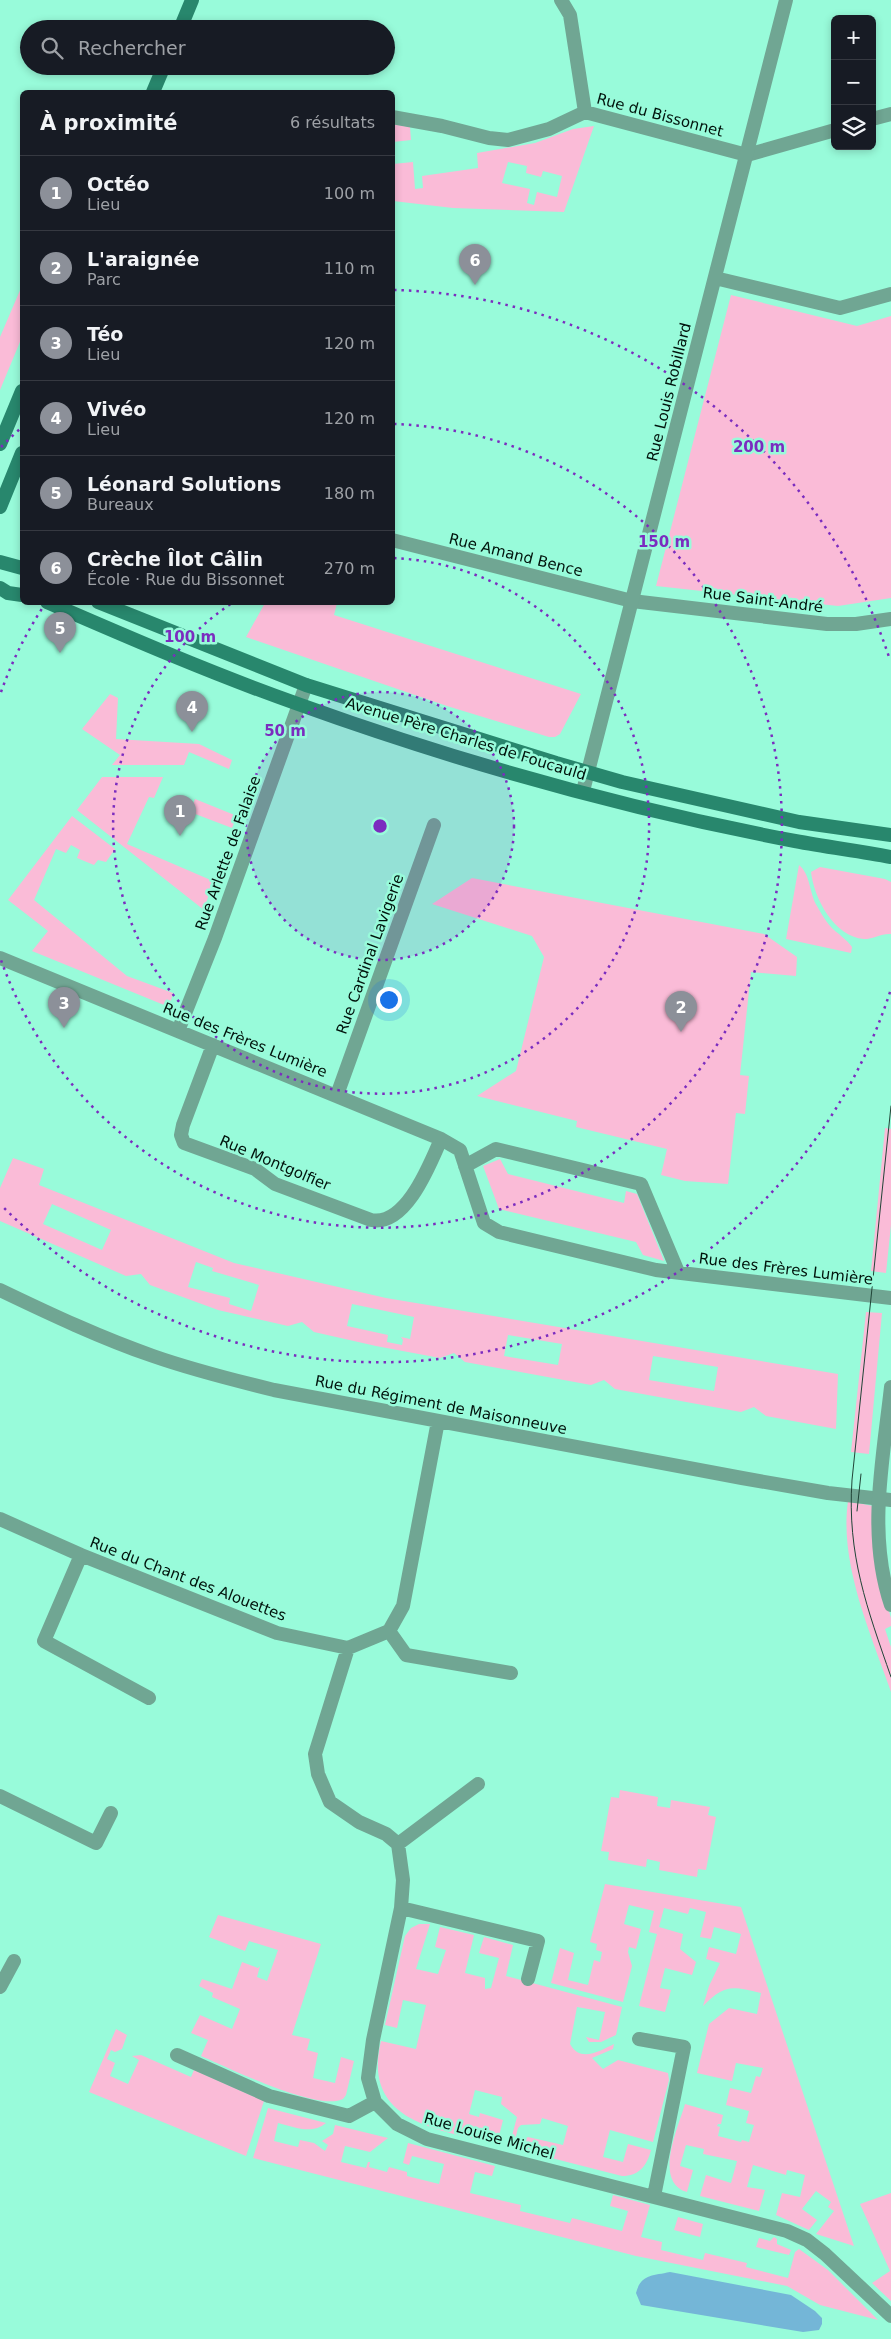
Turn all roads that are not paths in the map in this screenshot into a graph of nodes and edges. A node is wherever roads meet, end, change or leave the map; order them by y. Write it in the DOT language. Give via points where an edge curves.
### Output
graph roads {
  1 [pos="192,0"];
  2 [pos="561,0"];
  3 [pos="786,0"];
  4 [pos="184,20"];
  5 [pos="160,75"];
  6 [pos="154,90"];
  7 [pos="585,112"];
  8 [pos="891,114"];
  9 [pos="395,118"];
  10 [pos="876,118"];
  11 [pos="831,131"];
  12 [pos="747,155"];
  13 [pos="715,278"];
  14 [pos="891,294"];
  15 [pos="20,396"];
  16 [pos="0,444"];
  17 [pos="20,458"];
  18 [pos="0,507"];
  19 [pos="395,541"];
  20 [pos="0,562"];
  21 [pos="20,567"];
  22 [pos="0,588"];
  23 [pos="20,595"];
  24 [pos="632,601"];
  25 [pos="54,605"];
  26 [pos="104,605"];
  27 [pos="117,611"];
  28 [pos="891,619"];
  29 [pos="109,628"];
  30 [pos="306,685"];
  31 [pos="299,704"];
  32 [pos="588,772"];
  33 [pos="583,792"];
  34 [pos="434,825"];
  35 [pos="891,835"];
  36 [pos="891,857"];
  37 [pos="0,958"];
  38 [pos="178,1031"];
  39 [pos="213,1045"];
  40 [pos="337,1095"];
  41 [pos="441,1139"];
  42 [pos="465,1166"];
  43 [pos="678,1272"];
  44 [pos="0,1290"];
  45 [pos="891,1298"];
  46 [pos="891,1387"];
  47 [pos="438,1421"];
  48 [pos="885,1499"];
  49 [pos="0,1519"];
  50 [pos="81,1555"];
  51 [pos="891,1605"];
  52 [pos="389,1631"];
  53 [pos="348,1648"];
  54 [pos="511,1673"];
  55 [pos="150,1698"];
  56 [pos="478,1784"];
  57 [pos="0,1796"];
  58 [pos="111,1813"];
  59 [pos="398,1844"];
  60 [pos="401,1908"];
  61 [pos="14,1961"];
  62 [pos="528,1980"];
  63 [pos="0,1987"];
  64 [pos="639,2039"];
  65 [pos="177,2055"];
  66 [pos="376,2102"];
  67 [pos="654,2196"];
  68 [pos="891,2316"];
  1 -- 4 [label="main road"];
  2 -- 7 [label="street" via="570,15"];
  3 -- 12 [label="street, Rue Louis Robillard"];
  5 -- 6 [label="main road"];
  7 -- 9 [label="street, Rue du Bissonnet" via="549,129 508,140"];
  7 -- 12 [label="street, Rue du Bissonnet"];
  8 -- 10 [label="street"];
  11 -- 12 [label="street"];
  12 -- 13 [label="street, Rue Louis Robillard"];
  13 -- 14 [label="street" via="840,308"];
  13 -- 24 [label="street, Rue Louis Robillard"];
  15 -- 16 [label="main road"];
  17 -- 18 [label="main road"];
  19 -- 24 [label="street, Rue Amand Bence"];
  20 -- 21 [label="main road"];
  22 -- 23 [label="main road"];
  24 -- 28 [label="street, Rue Saint-André" via="827,624"];
  24 -- 32 [label="street, Rue Louis Robillard"];
  25 -- 29 [label="main road, Avenue Père Charles de Foucauld"];
  26 -- 27 [label="main road, Avenue Père Charles de Foucauld"];
  27 -- 29 [label="main road"];
  27 -- 30 [label="main road, Avenue Père Charles de Foucauld"];
  29 -- 31 [label="main road, Avenue Père Charles de Foucauld"];
  30 -- 31 [label="street, Rue Arlette de Falaise"];
  30 -- 32 [label="main road, Avenue Père Charles de Foucauld"];
  31 -- 33 [label="main road, Avenue Père Charles de Foucauld" via="436,750"];
  31 -- 38 [label="street, Rue Arlette de Falaise"];
  32 -- 33 [label="street, Rue Louis Robillard"];
  32 -- 35 [label="main road, Avenue Père Charles de Foucauld" via="817,826"];
  33 -- 36 [label="main road, Avenue Père Charles de Foucauld" via="794,841"];
  34 -- 40 [label="street, Rue Cardinal Lavigerie"];
  37 -- 38 [label="street, Rue des Frères Lumière"];
  38 -- 39 [label="street, Rue des Frères Lumière"];
  39 -- 40 [label="street, Rue des Frères Lumière"];
  39 -- 41 [label="street, Rue Montgolfier" via="185,1117 181,1135 184,1143 255,1169 275,1184 380,1222 399,1212 425,1176"];
  40 -- 41 [label="street, Rue des Frères Lumière"];
  41 -- 42 [label="street, Rue des Frères Lumière" via="460,1150"];
  42 -- 43 [label="street, Rue des Frères Lumière" via="484,1223 499,1232 656,1270"];
  42 -- 43 [label="street, Rue des Frères Lumière" via="496,1148 641,1184"];
  43 -- 45 [label="street, Rue des Frères Lumière"];
  44 -- 47 [label="street, Rue du Régiment de Maisonneuve" via="115,1342 204,1373"];
  46 -- 48 [label="street"];
  47 -- 48 [label="street, Rue du Régiment de Maisonneuve" via="771,1483"];
  47 -- 52 [label="street" via="403,1606"];
  48 -- 51 [label="street" via="877,1531 880,1562"];
  49 -- 50 [label="street, Rue du Chant des Alouettes"];
  50 -- 53 [label="street, Rue du Chant des Alouettes" via="277,1633"];
  50 -- 55 [label="street" via="44,1641"];
  52 -- 53 [label="street"];
  52 -- 54 [label="street" via="406,1655"];
  53 -- 59 [label="street" via="315,1754 318,1774 330,1802"];
  56 -- 59 [label="street"];
  57 -- 58 [label="street" via="96,1843"];
  59 -- 60 [label="street, Rue Louise Michel" via="403,1880"];
  60 -- 62 [label="street" via="538,1941"];
  60 -- 66 [label="street, Rue Louise Michel" via="368,2078"];
  61 -- 63 [label="street"];
  64 -- 67 [label="street" via="684,2048"];
  65 -- 66 [label="street" via="269,2096 349,2116"];
  66 -- 67 [label="street, Rue Louise Michel" via="397,2124 428,2139"];
  67 -- 68 [label="street, Rue Louise Michel" via="787,2231 807,2240"];
}
